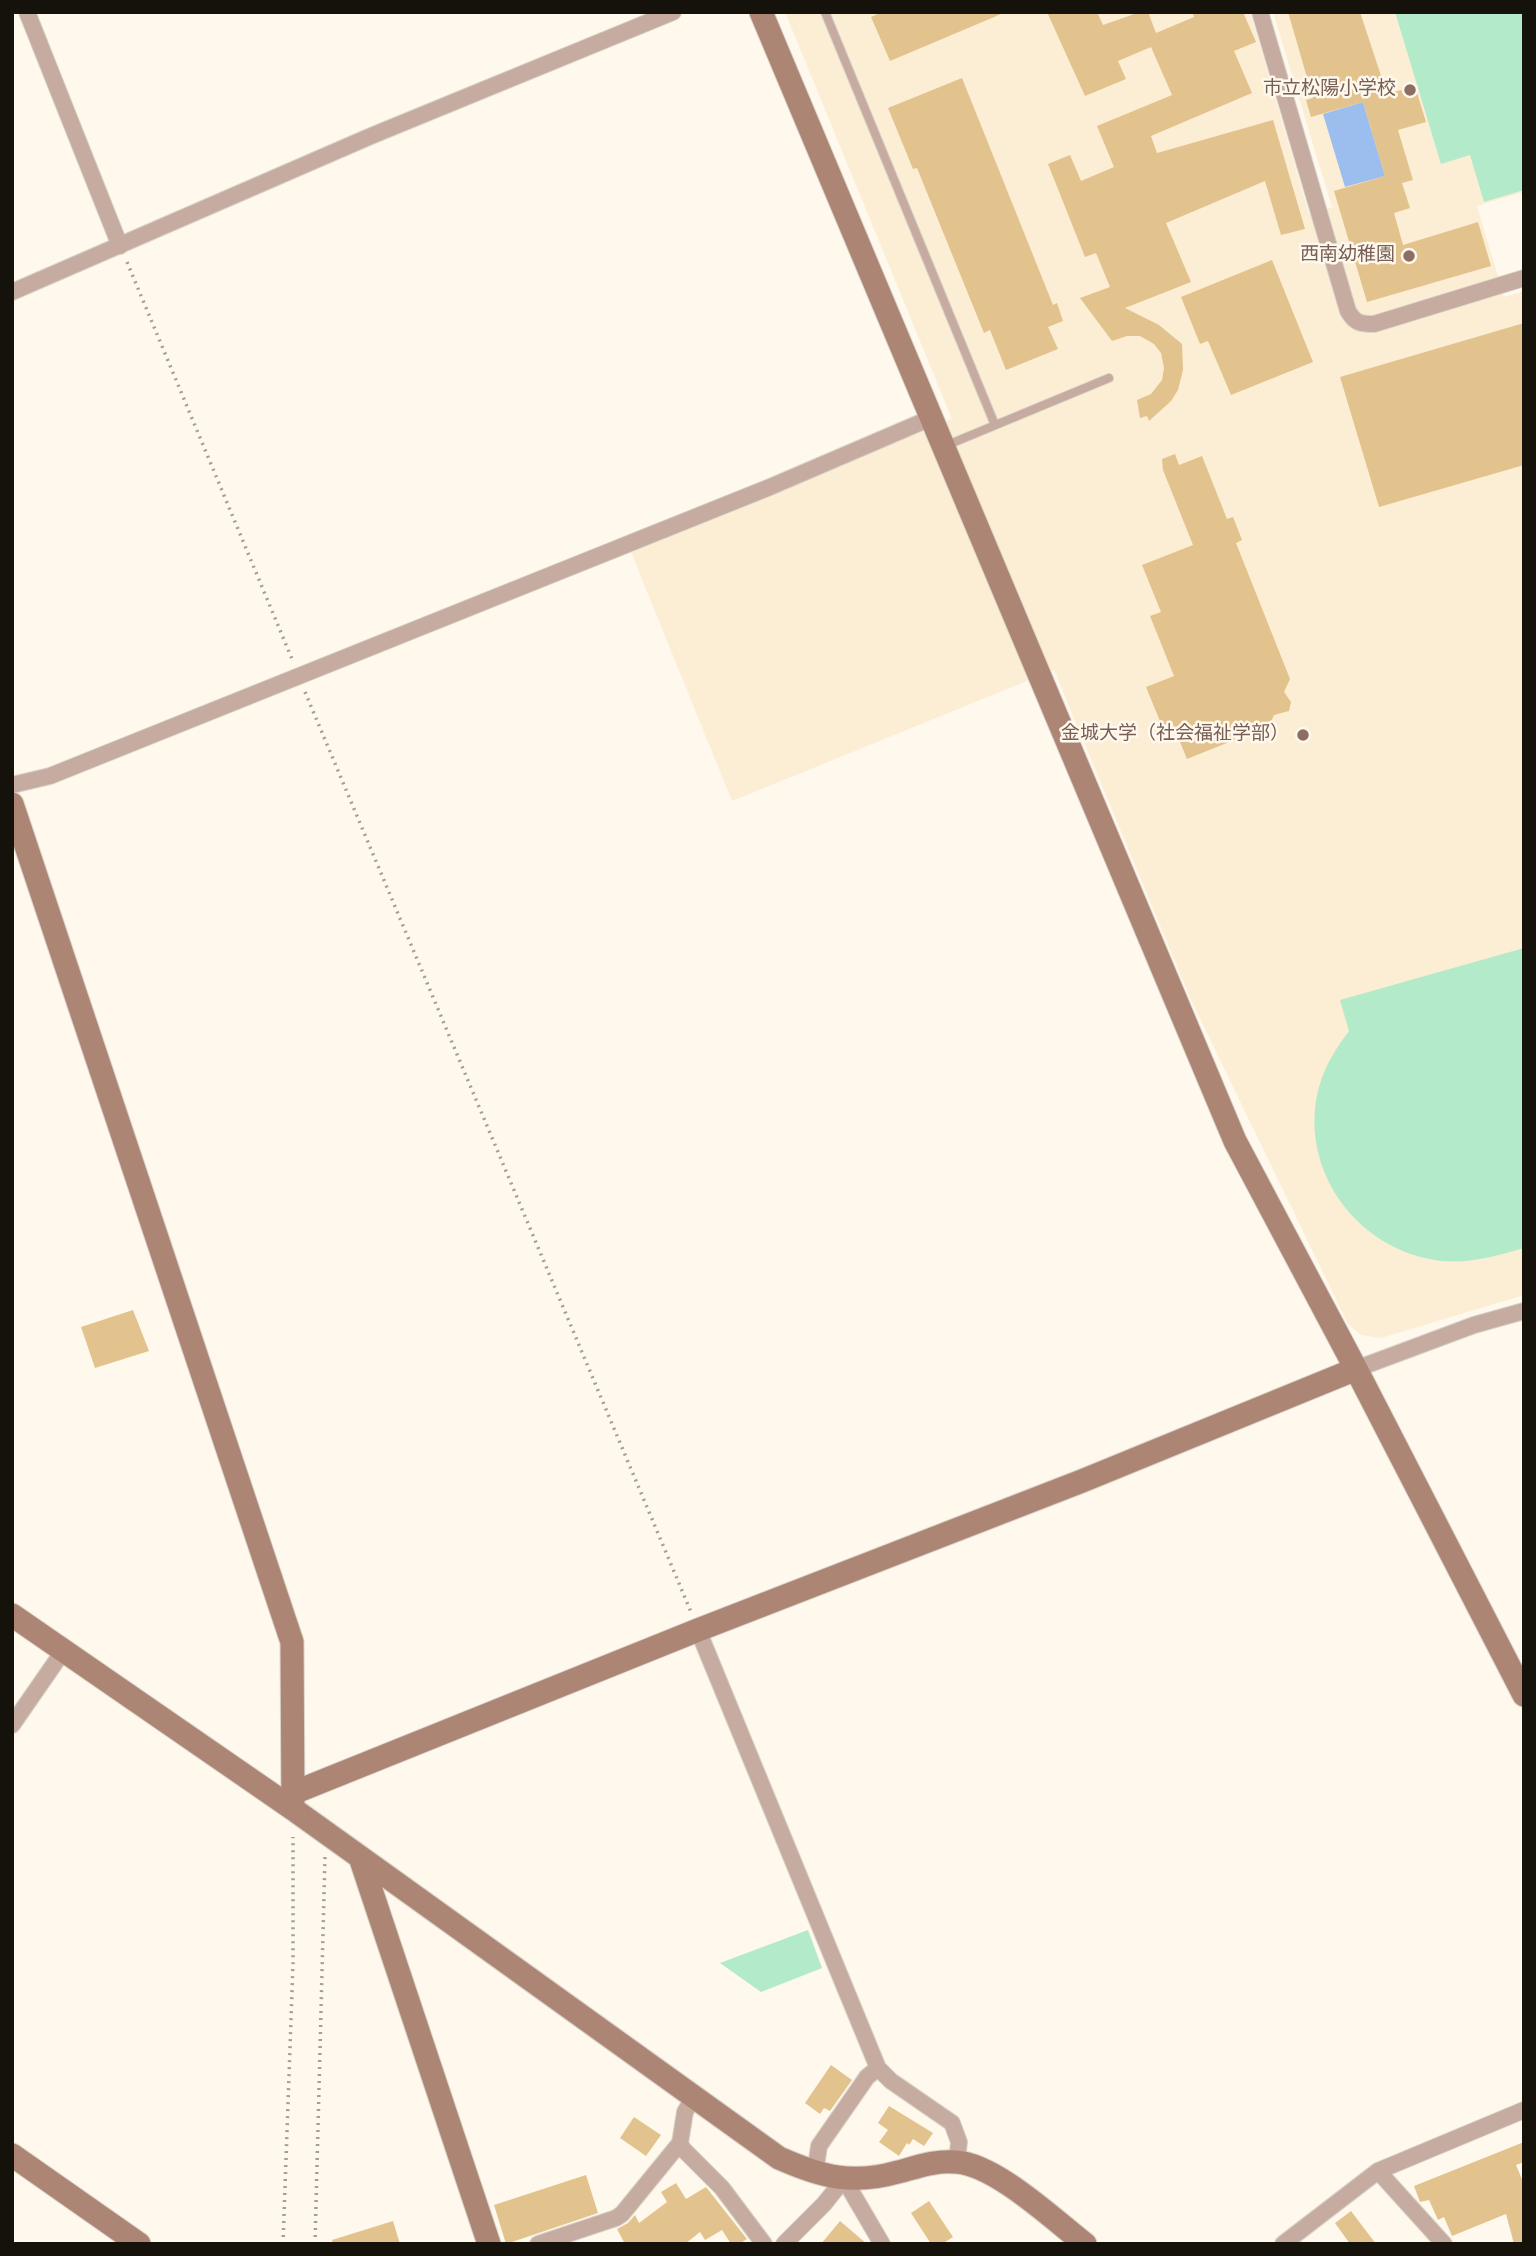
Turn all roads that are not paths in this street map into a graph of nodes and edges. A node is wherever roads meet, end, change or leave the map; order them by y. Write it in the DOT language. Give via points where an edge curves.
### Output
graph roads {
  1 [pos="27,12"];
  2 [pos="673,12"];
  3 [pos="761,12"];
  4 [pos="825,12"];
  5 [pos="1260,12"];
  6 [pos="120,246"];
  7 [pos="1524,278"];
  8 [pos="12,292"];
  9 [pos="1109,378"];
  10 [pos="931,418"];
  11 [pos="995,425"];
  12 [pos="943,447"];
  13 [pos="12,785"];
  14 [pos="12,804"];
  15 [pos="1524,1311"];
  16 [pos="1356,1369"];
  17 [pos="12,1615"];
  18 [pos="698,1630"];
  19 [pos="64,1650"];
  20 [pos="1524,1695"];
  21 [pos="12,1725"];
  22 [pos="293,1801"];
  23 [pos="359,1857"];
  24 [pos="878,2068"];
  25 [pos="693,2098"];
  26 [pos="1524,2110"];
  27 [pos="680,2143"];
  28 [pos="12,2155"];
  29 [pos="957,2161"];
  30 [pos="1378,2171"];
  31 [pos="815,2173"];
  32 [pos="844,2179"];
  33 [pos="139,2244"];
  34 [pos="489,2244"];
  35 [pos="538,2244"];
  36 [pos="764,2244"];
  37 [pos="784,2244"];
  38 [pos="882,2244"];
  39 [pos="1085,2244"];
  40 [pos="1283,2244"];
  41 [pos="1444,2244"];
  1 -- 6 [label="street"];
  2 -- 6 [label="street"];
  3 -- 10 [label="street"];
  4 -- 11 [label="lane"];
  5 -- 7 [label="street" via="1354,321 1374,324"];
  6 -- 8 [label="street"];
  9 -- 11 [label="lane"];
  10 -- 12 [label="street"];
  10 -- 13 [label="street" via="50,776"];
  11 -- 12 [label="lane"];
  12 -- 16 [label="street" via="1235,1142"];
  14 -- 22 [label="street" via="292,1642"];
  15 -- 16 [label="street"];
  16 -- 18 [label="street"];
  16 -- 20 [label="street"];
  17 -- 19 [label="street"];
  18 -- 22 [label="street"];
  18 -- 24 [label="street"];
  19 -- 21 [label="street"];
  19 -- 22 [label="street"];
  22 -- 23 [label="street" via="325,1833"];
  23 -- 25 [label="street"];
  23 -- 34 [label="street"];
  24 -- 29 [label="street" via="952,2123 960,2142"];
  24 -- 31 [label="street" via="820,2146"];
  25 -- 27 [label="street" via="685,2112"];
  25 -- 31 [label="street" via="779,2158"];
  26 -- 30 [label="street"];
  27 -- 35 [label="street" via="622,2214"];
  27 -- 36 [label="street" via="722,2188"];
  28 -- 33 [label="street"];
  29 -- 32 [label="street"];
  29 -- 39 [label="street" via="988,2172 1020,2192"];
  30 -- 40 [label="street"];
  30 -- 41 [label="street"];
  31 -- 32 [label="street"];
  32 -- 37 [label="street"];
  32 -- 38 [label="street"];
}
